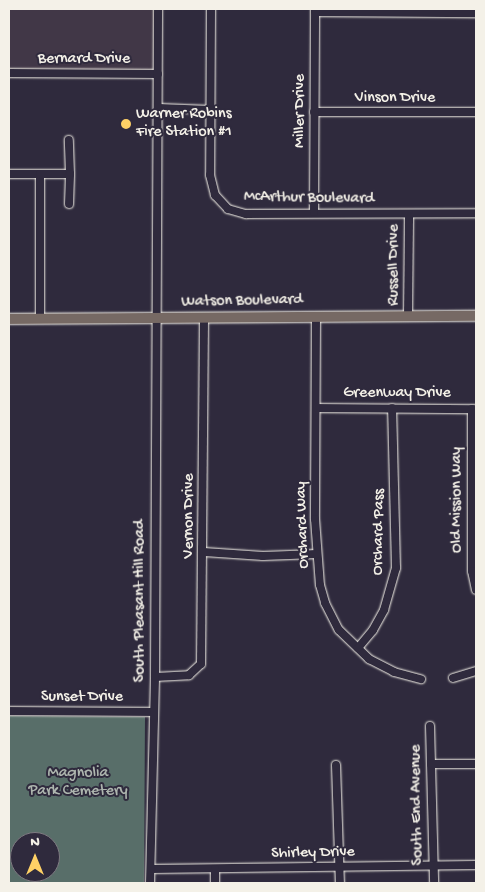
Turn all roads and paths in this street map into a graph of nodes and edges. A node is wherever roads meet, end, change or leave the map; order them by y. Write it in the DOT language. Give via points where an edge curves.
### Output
graph roads {
  1 [pos="158,9"];
  2 [pos="211,9"];
  3 [pos="315,11"];
  4 [pos="414,11"];
  5 [pos="476,12"];
  6 [pos="9,73"];
  7 [pos="158,74"];
  8 [pos="159,108"];
  9 [pos="210,110"];
  10 [pos="314,112"];
  11 [pos="476,112"];
  12 [pos="69,140"];
  13 [pos="9,174"];
  14 [pos="40,174"];
  15 [pos="70,174"];
  16 [pos="69,204"];
  17 [pos="314,212"];
  18 [pos="408,214"];
  19 [pos="476,214"];
  20 [pos="408,316"];
  21 [pos="476,316"];
  22 [pos="316,317"];
  23 [pos="40,318"];
  24 [pos="157,318"];
  25 [pos="204,318"];
  26 [pos="9,319"];
  27 [pos="317,408"];
  28 [pos="392,408"];
  29 [pos="474,409"];
  30 [pos="204,552"];
  31 [pos="317,554"];
  32 [pos="476,590"];
  33 [pos="358,648"];
  34 [pos="476,671"];
  35 [pos="155,677"];
  36 [pos="453,678"];
  37 [pos="421,679"];
  38 [pos="9,711"];
  39 [pos="154,712"];
  40 [pos="430,726"];
  41 [pos="336,764"];
  42 [pos="431,764"];
  43 [pos="476,764"];
  44 [pos="433,865"];
  45 [pos="476,865"];
  46 [pos="338,867"];
  47 [pos="151,869"];
  48 [pos="215,869"];
  49 [pos="150,883"];
  50 [pos="215,883"];
  51 [pos="340,883"];
  52 [pos="434,883"];
  1 -- 7 [label="street, South Pleasant Hill Road"];
  2 -- 9 [label="street, McArthur Boulevard"];
  3 -- 4 [label="street"];
  3 -- 10 [label="street, Miller Drive"];
  4 -- 5 [label="street"];
  6 -- 7 [label="street, Bernard Drive"];
  7 -- 8 [label="street, South Pleasant Hill Road"];
  8 -- 9 [label="street"];
  8 -- 24 [label="street, South Pleasant Hill Road"];
  9 -- 17 [label="street, McArthur Boulevard" via="210,175 215,195 228,209 246,214"];
  10 -- 11 [label="street, Vinson Drive"];
  10 -- 17 [label="street, Miller Drive"];
  12 -- 15 [label="street"];
  13 -- 14 [label="street"];
  14 -- 15 [label="street"];
  14 -- 23 [label="street"];
  15 -- 16 [label="street"];
  17 -- 18 [label="street, McArthur Boulevard"];
  18 -- 19 [label="street, McArthur Boulevard"];
  18 -- 20 [label="street, Russell Drive"];
  20 -- 21 [label="main road, Watson Boulevard"];
  20 -- 22 [label="main road, Watson Boulevard"];
  22 -- 25 [label="main road, Watson Boulevard"];
  22 -- 27 [label="street, Orchard Way"];
  23 -- 24 [label="main road, Watson Boulevard"];
  23 -- 26 [label="main road, Watson Boulevard"];
  24 -- 25 [label="main road, Watson Boulevard"];
  24 -- 35 [label="street, South Pleasant Hill Road"];
  25 -- 30 [label="street, Vernon Drive"];
  27 -- 28 [label="street, Greenway Drive"];
  27 -- 31 [label="street, Orchard Way"];
  28 -- 29 [label="street, Greenway Drive"];
  28 -- 33 [label="street, Orchard Pass" via="396,568 384,610"];
  29 -- 32 [label="street, Old Mission Way" via="472,571"];
  30 -- 31 [label="street" via="263,556"];
  30 -- 35 [label="street, Vernon Drive" via="201,664 189,675"];
  31 -- 33 [label="street, Orchard Way" via="320,586 330,616"];
  33 -- 37 [label="street, Orchard Way" via="380,666"];
  34 -- 36 [label="street"];
  35 -- 39 [label="street, South Pleasant Hill Road"];
  38 -- 39 [label="street, Sunset Drive"];
  39 -- 47 [label="street, South Pleasant Hill Road"];
  40 -- 42 [label="street, South End Avenue"];
  41 -- 46 [label="street"];
  42 -- 43 [label="street"];
  42 -- 44 [label="street, South End Avenue"];
  44 -- 45 [label="street, Shirley Drive"];
  44 -- 46 [label="street, Shirley Drive"];
  44 -- 52 [label="street, South End Avenue"];
  46 -- 48 [label="street, Shirley Drive"];
  46 -- 51 [label="street"];
  47 -- 48 [label="street, Shirley Drive"];
  47 -- 49 [label="street, South Pleasant Hill Road"];
  48 -- 50 [label="street"];
}
